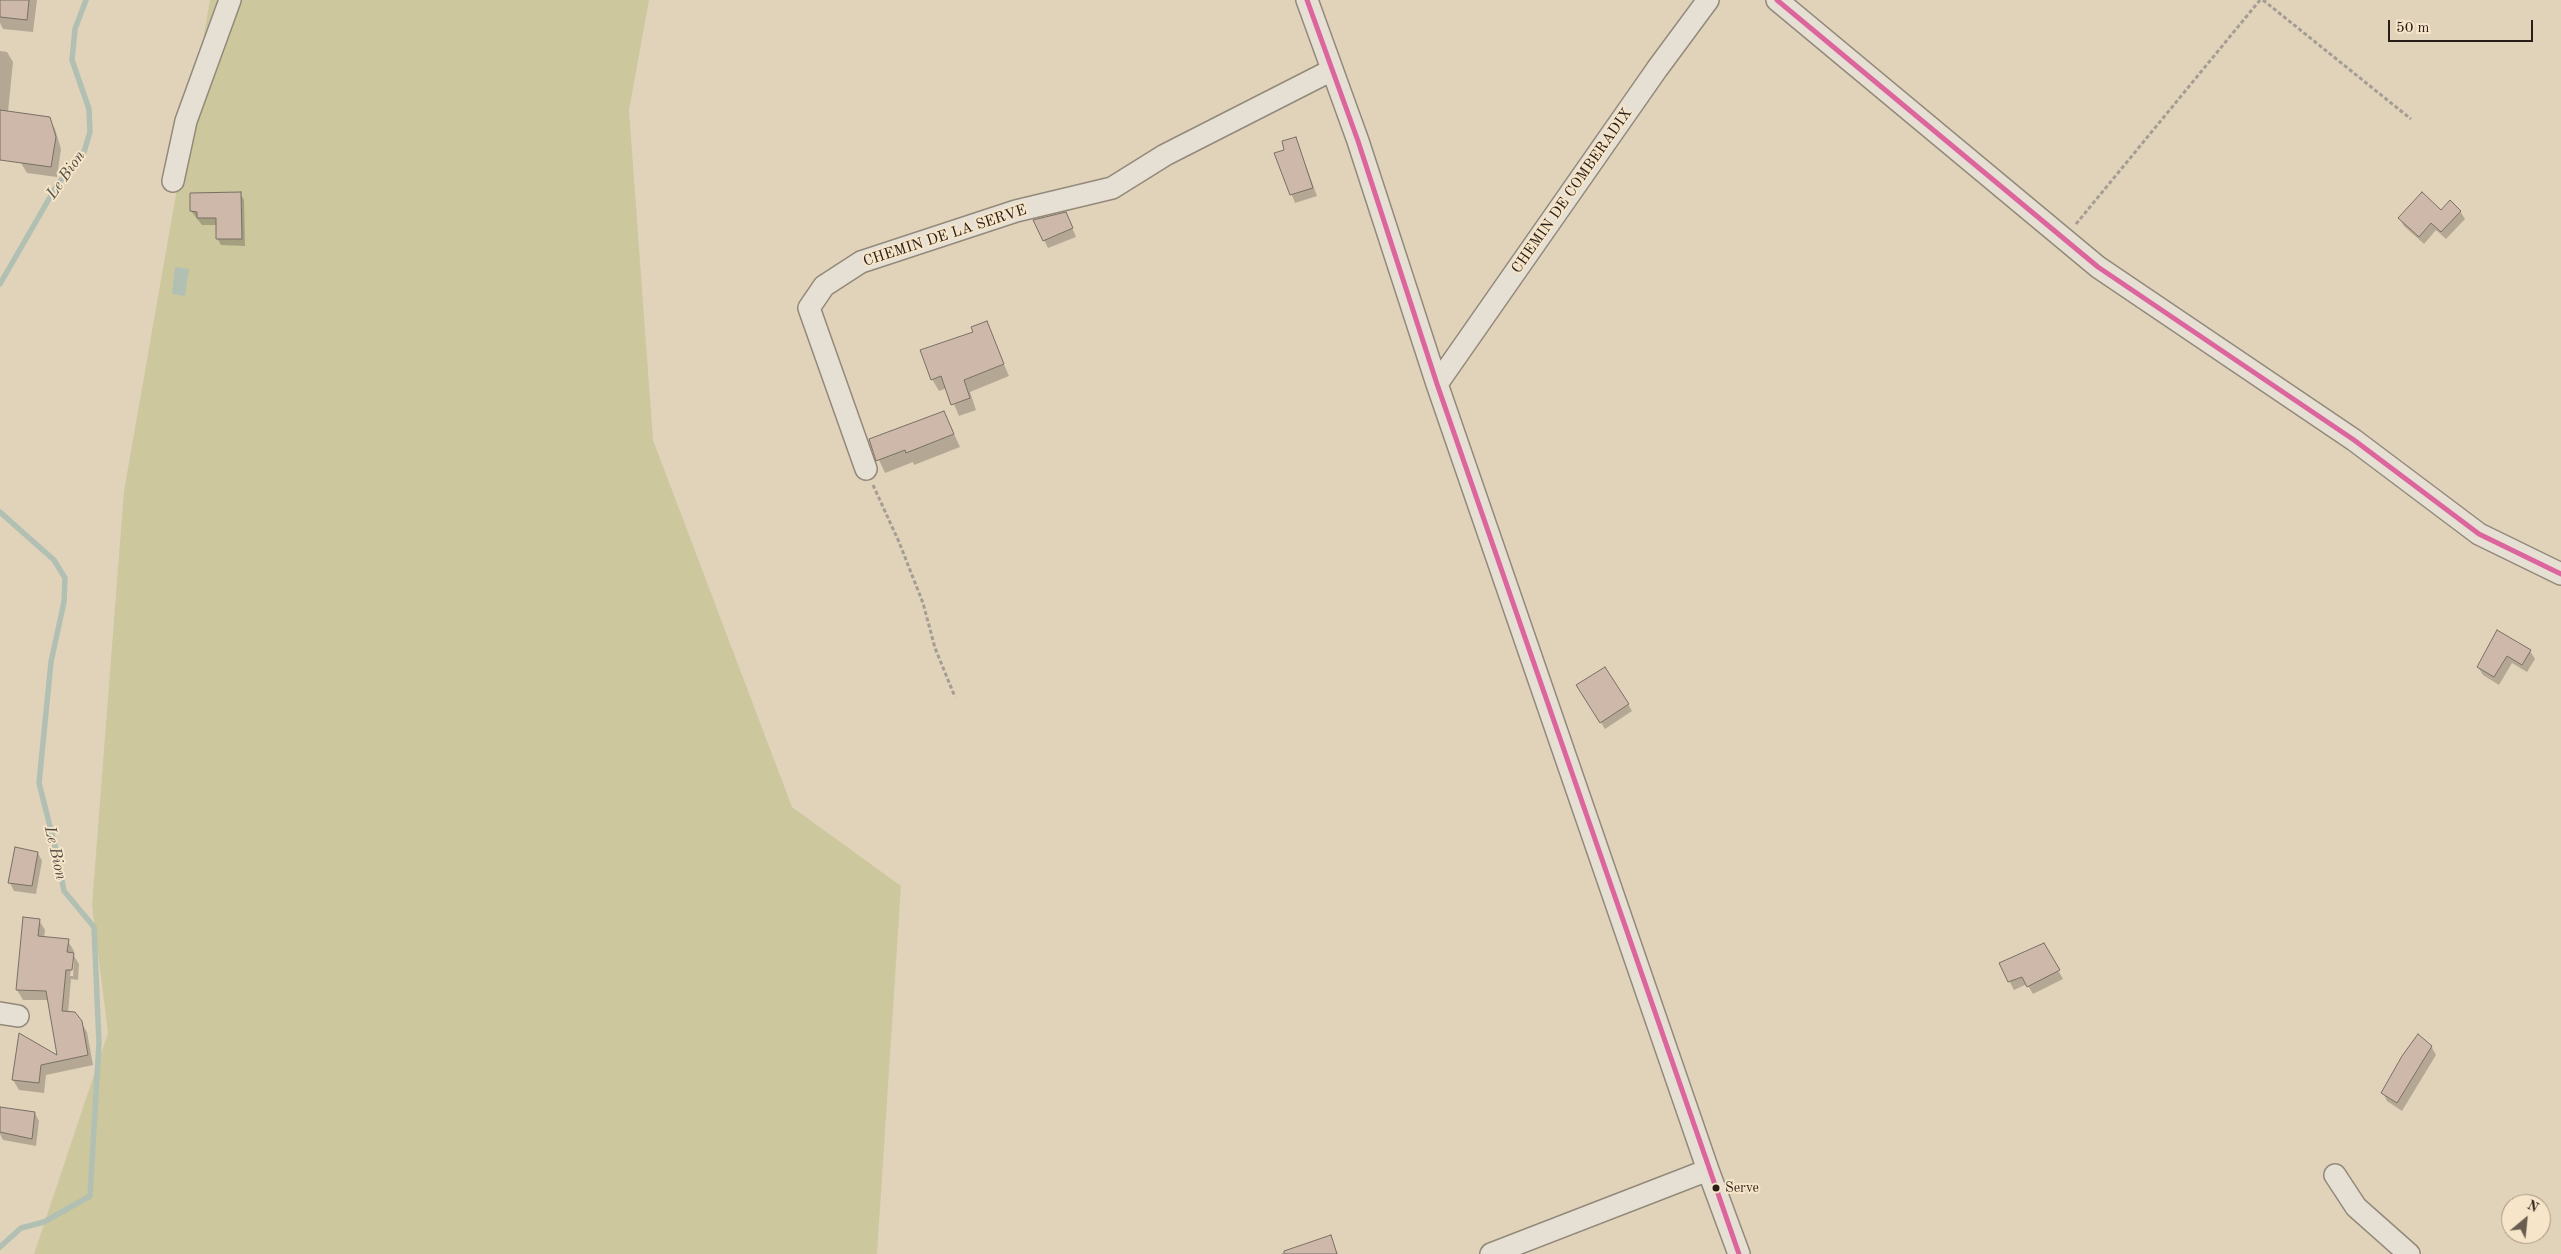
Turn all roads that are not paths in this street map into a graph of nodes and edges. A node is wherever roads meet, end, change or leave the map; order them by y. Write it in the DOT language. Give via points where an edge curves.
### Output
graph roads {
  1 [pos="230,0"];
  2 [pos="1307,0"];
  3 [pos="1708,0"];
  4 [pos="1777,0"];
  5 [pos="1332,70"];
  6 [pos="173,181"];
  7 [pos="1437,384"];
  8 [pos="866,468"];
  9 [pos="2561,574"];
  10 [pos="1708,1170"];
  11 [pos="2335,1175"];
  12 [pos="1491,1254"];
  13 [pos="1739,1254"];
  14 [pos="2409,1254"];
  1 -- 6 [label="street" via="186,121"];
  2 -- 5 [label="street"];
  3 -- 7 [label="street, CHEMIN DE COMBERADIX"];
  4 -- 9 [label="street" via="2098,267 2354,440 2479,534"];
  5 -- 7 [label="street"];
  5 -- 8 [label="street, CHEMIN DE LA SERVE" via="1165,155 1112,188 1016,211 861,262 824,286 809,308"];
  7 -- 10 [label="street"];
  10 -- 12 [label="street"];
  10 -- 13 [label="street"];
  11 -- 14 [label="street" via="2356,1207"];
}
